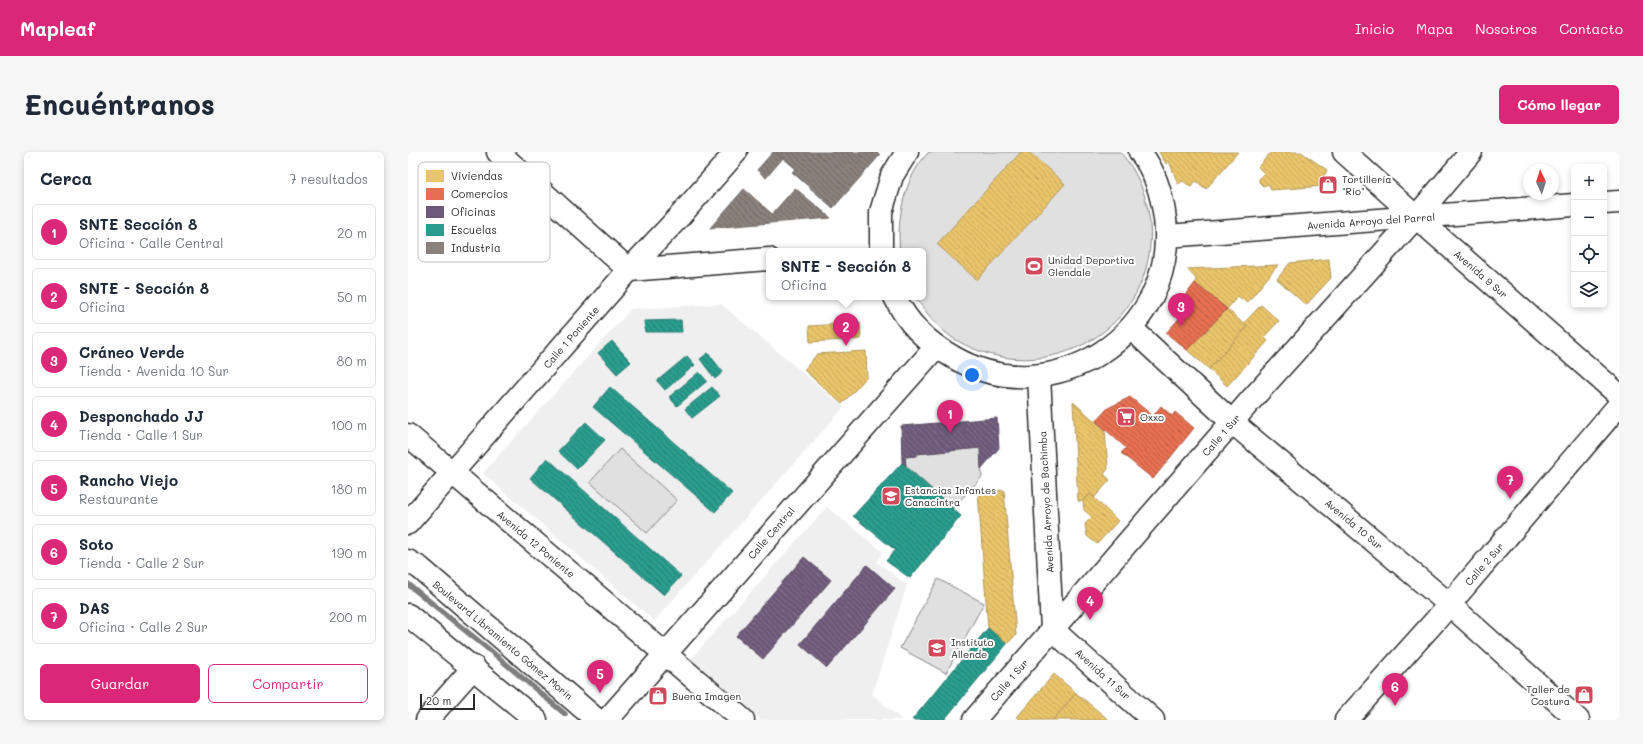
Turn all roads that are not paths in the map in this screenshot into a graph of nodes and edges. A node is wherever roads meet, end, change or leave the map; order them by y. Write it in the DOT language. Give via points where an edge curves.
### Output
graph roads {
  1 [pos="498,152"];
  2 [pos="736,152"];
  3 [pos="907,152"];
  4 [pos="1140,152"];
  5 [pos="1344,152"];
  6 [pos="1471,152"];
  7 [pos="509,162"];
  8 [pos="550,199"];
  9 [pos="1619,202"];
  10 [pos="1607,203"];
  11 [pos="1571,205"];
  12 [pos="1416,217"];
  13 [pos="1167,236"];
  14 [pos="881,248"];
  15 [pos="766,259"];
  16 [pos="629,270"];
  17 [pos="897,300"];
  18 [pos="1131,328"];
  19 [pos="936,347"];
  20 [pos="1039,376"];
  21 [pos="1619,395"];
  22 [pos="1619,405"];
  23 [pos="1232,422"];
  24 [pos="408,435"];
  25 [pos="452,473"];
  26 [pos="408,523"];
  27 [pos="408,561"];
  28 [pos="1449,604"];
  29 [pos="408,615"];
  30 [pos="1052,629"];
  31 [pos="665,653"];
  32 [pos="474,667"];
  33 [pos="427,720"];
  34 [pos="536,720"];
  35 [pos="597,720"];
  36 [pos="607,720"];
  37 [pos="743,720"];
  38 [pos="974,720"];
  39 [pos="1153,720"];
  40 [pos="1346,720"];
  41 [pos="1578,720"];
  1 -- 7 [label="street"];
  2 -- 16 [label="street, Calle 1 Poniente"];
  3 -- 14 [label="street" via="892,176 881,212"];
  4 -- 13 [label="street" via="1148,163 1162,198"];
  5 -- 12 [label="street, Avenida 9 Sur"];
  6 -- 12 [label="street, Calle 1 Sur"];
  8 -- 16 [label="street"];
  9 -- 10 [label="street"];
  11 -- 12 [label="street, Avenida Arroyo del Parral"];
  12 -- 13 [label="street, Avenida Arroyo del Parral"];
  12 -- 21 [label="street, Avenida 9 Sur"];
  12 -- 23 [label="street, Calle 1 Sur"];
  13 -- 18 [label="street" via="1162,270 1150,301"];
  15 -- 16 [label="street"];
  16 -- 25 [label="street, Calle 1 Poniente"];
  17 -- 19 [label="street" via="915,328"];
  18 -- 20 [label="street" via="1104,352 1080,364"];
  18 -- 23 [label="street, Avenida 10 Sur"];
  19 -- 20 [label="street" via="967,366 1002,375"];
  19 -- 31 [label="street, Calle Central"];
  20 -- 30 [label="street, Avenida Arroyo de Bachimba"];
  22 -- 28 [label="street, Calle 2 Sur"];
  23 -- 28 [label="street, Avenida 10 Sur"];
  23 -- 30 [label="street, Calle 1 Sur"];
  24 -- 25 [label="street, Avenida 12 Poniente"];
  25 -- 26 [label="street, Calle 1 Poniente"];
  25 -- 31 [label="street, Avenida 12 Poniente"];
  27 -- 35 [label="street, Boulevard Libramiento Gómez Morín" via="420,568"];
  28 -- 40 [label="street, Calle 2 Sur"];
  28 -- 41 [label="street, Avenida 10 Sur"];
  29 -- 32 [label="street"];
  30 -- 38 [label="street, Calle 1 Sur"];
  30 -- 39 [label="street, Avenida 11 Sur"];
  31 -- 36 [label="street, Calle Central"];
  31 -- 37 [label="street, Avenida 12 Poniente"];
  32 -- 33 [label="street"];
  32 -- 34 [label="street"];
}
